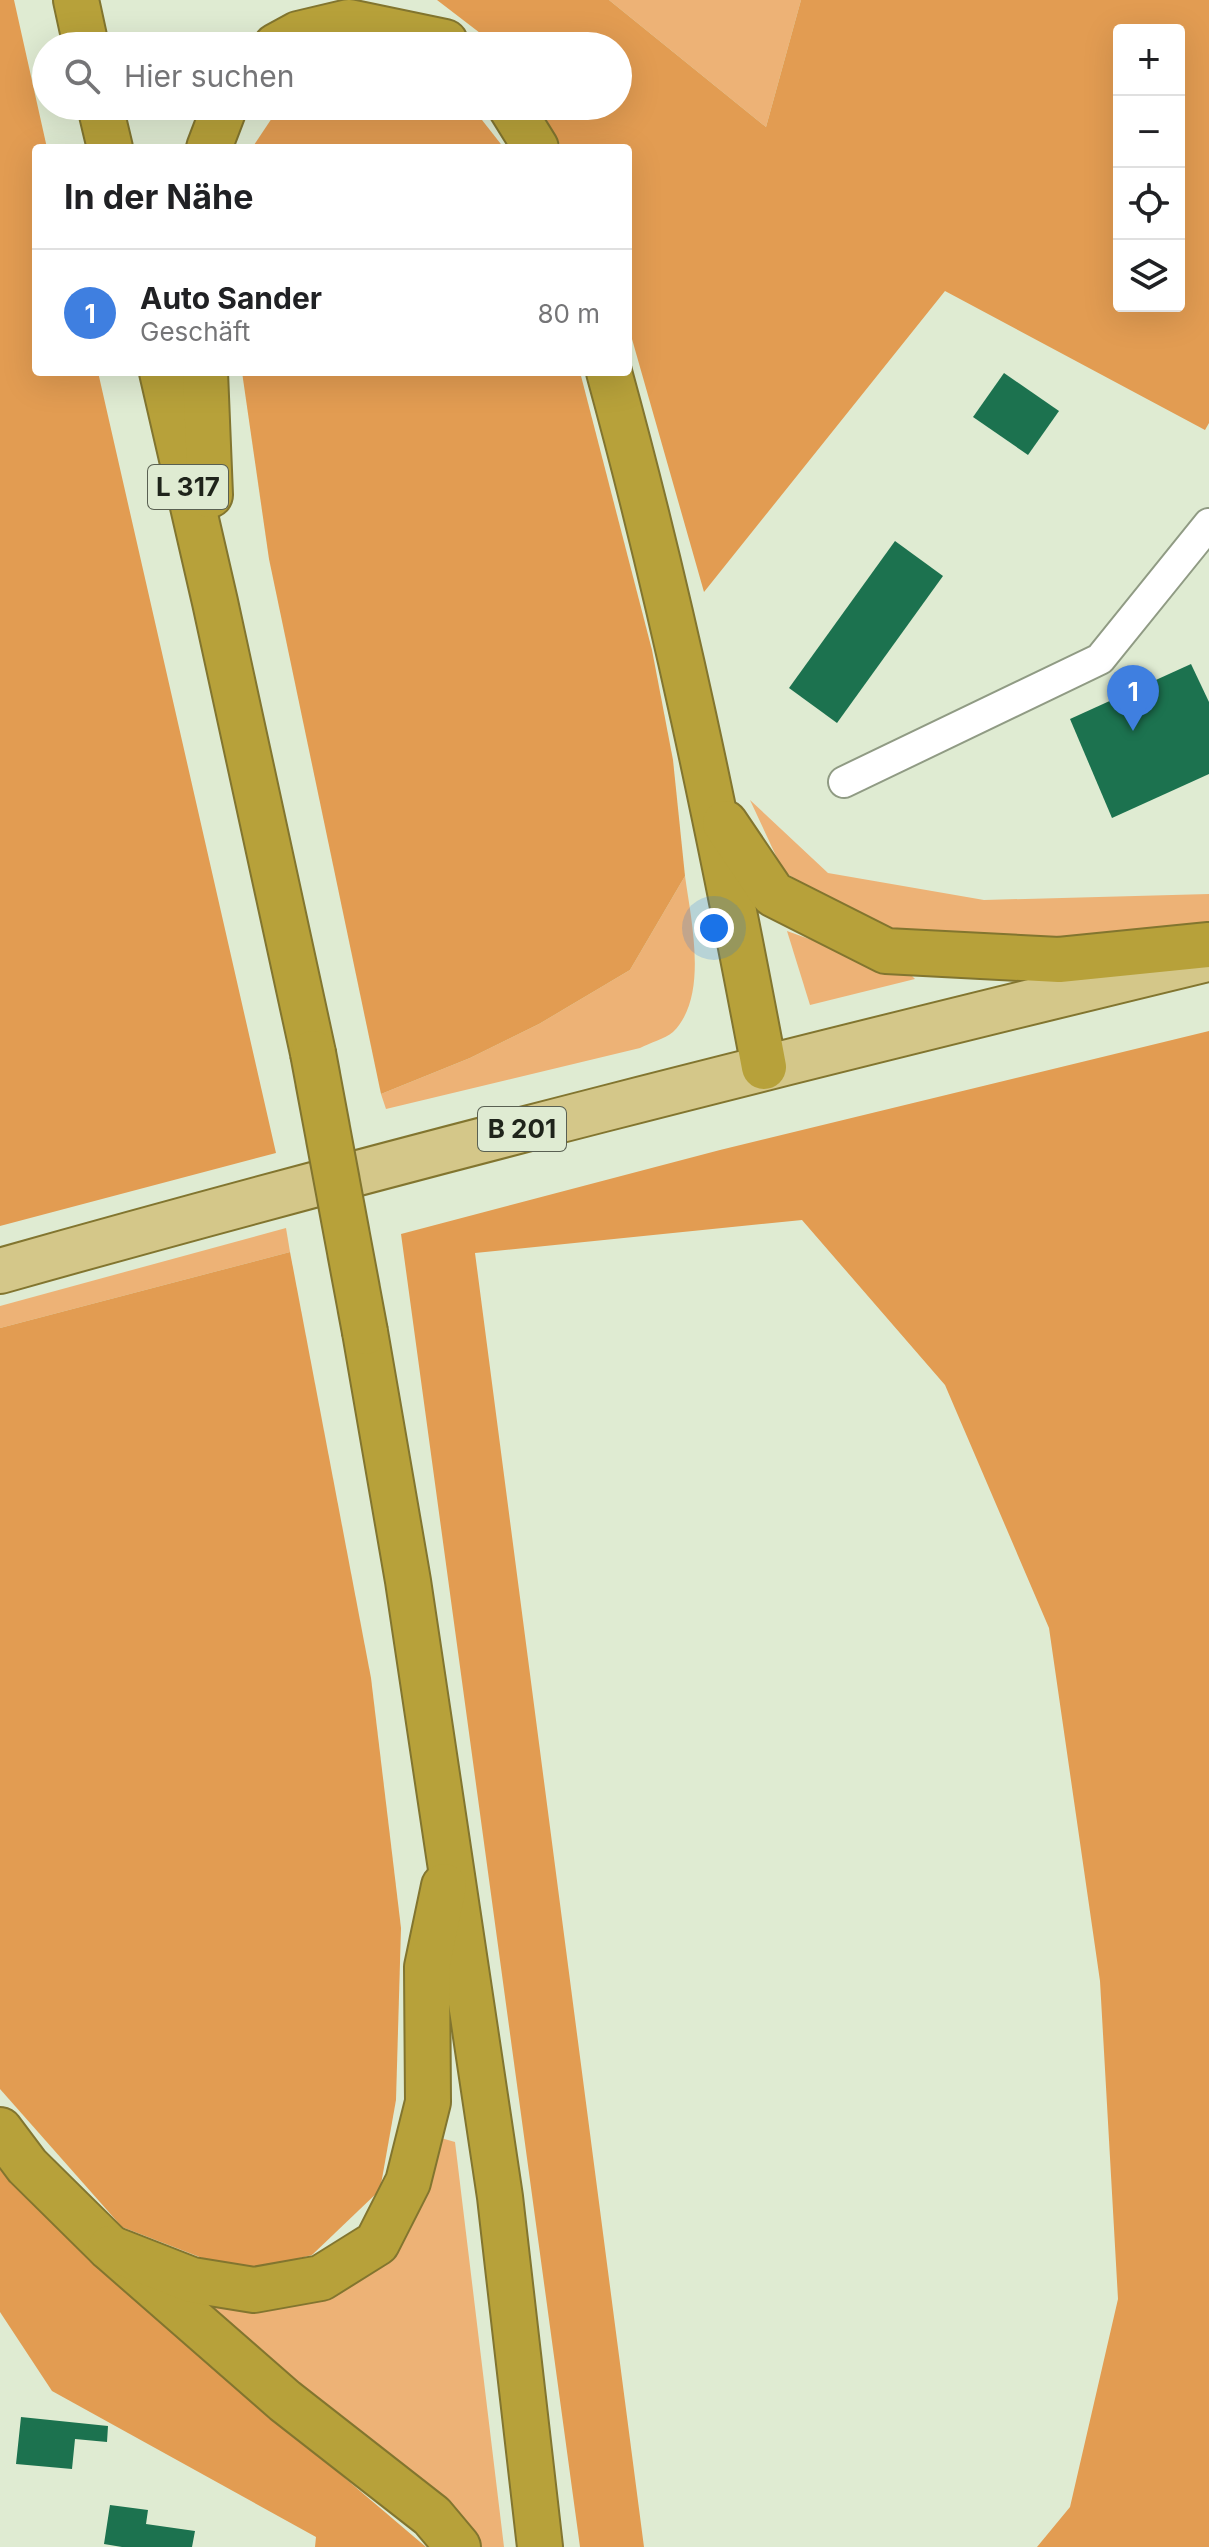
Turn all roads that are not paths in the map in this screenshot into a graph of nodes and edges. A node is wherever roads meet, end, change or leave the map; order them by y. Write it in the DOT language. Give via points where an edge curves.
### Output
graph roads {
  1 [pos="76,0"];
  2 [pos="376,0"];
  3 [pos="83,32"];
  4 [pos="306,32"];
  5 [pos="394,32"];
  6 [pos="428,32"];
  7 [pos="103,120"];
  8 [pos="220,120"];
  9 [pos="519,120"];
  10 [pos="109,144"];
  11 [pos="211,144"];
  12 [pos="534,144"];
  13 [pos="163,376"];
  14 [pos="205,376"];
  15 [pos="610,376"];
  16 [pos="1209,524"];
  17 [pos="215,602"];
  18 [pos="844,782"];
  19 [pos="713,805"];
  20 [pos="1209,945"];
  21 [pos="1209,959"];
  22 [pos="764,1067"];
  23 [pos="0,1271"];
  24 [pos="450,1858"];
  25 [pos="0,2130"];
  26 [pos="110,2248"];
  27 [pos="458,2547"];
  28 [pos="540,2547"];
  1 -- 3 [label="highway"];
  2 -- 6 [label="highway"];
  4 -- 5 [label="highway" via="349,22"];
  7 -- 10 [label="highway"];
  8 -- 11 [label="highway"];
  9 -- 12 [label="highway"];
  13 -- 17 [label="highway, L 317"];
  14 -- 17 [label="highway"];
  15 -- 19 [label="highway" via="645,504"];
  16 -- 18 [label="street" via="1100,659"];
  17 -- 24 [label="highway, bridge" via="313,1053 408,1581"];
  19 -- 20 [label="highway" via="773,894 886,951 1059,960"];
  19 -- 22 [label="highway"];
  21 -- 22 [label="main road, B 201"];
  22 -- 23 [label="main road, B 201" via="280,1192"];
  24 -- 26 [label="highway" via="427,1967 428,2102 408,2182 377,2243 321,2278 254,2290 192,2280"];
  24 -- 28 [label="highway" via="500,2197"];
  25 -- 26 [label="highway" via="27,2166"];
  26 -- 27 [label="highway" via="285,2401 432,2516"];
}
